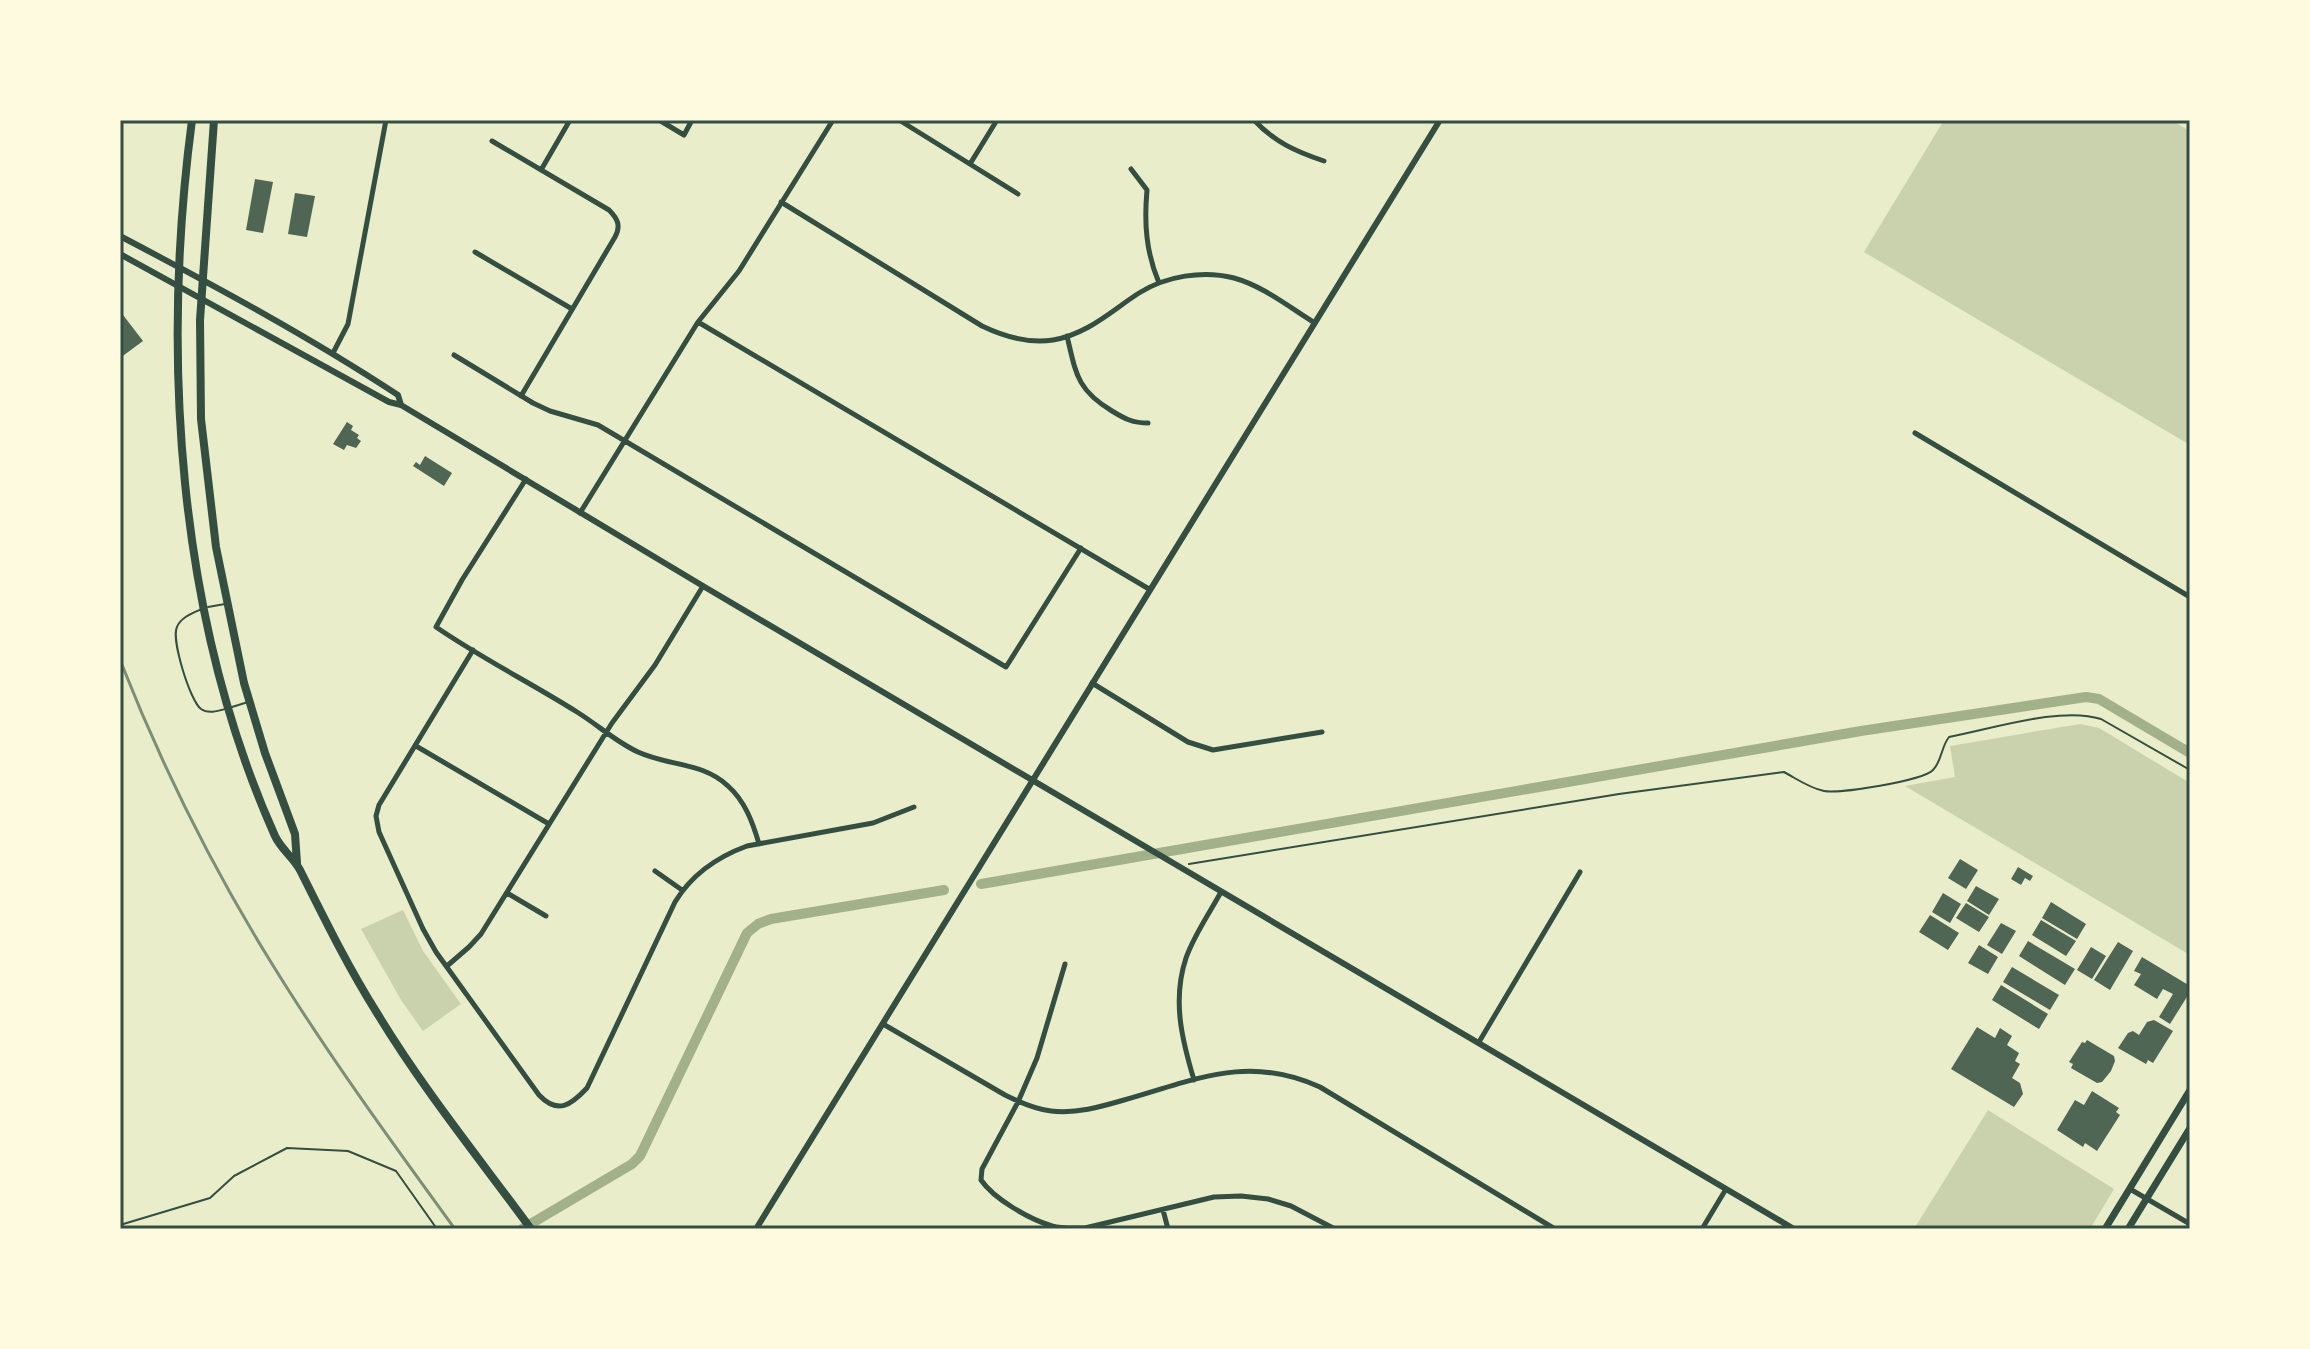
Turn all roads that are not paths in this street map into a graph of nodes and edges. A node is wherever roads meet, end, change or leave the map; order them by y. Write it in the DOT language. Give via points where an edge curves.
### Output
graph roads {
  1 [pos="192,120"];
  2 [pos="214,120"];
  3 [pos="386,120"];
  4 [pos="570,120"];
  5 [pos="659,120"];
  6 [pos="692,120"];
  7 [pos="833,120"];
  8 [pos="899,120"];
  9 [pos="997,120"];
  10 [pos="1254,120"];
  11 [pos="1440,120"];
  12 [pos="492,141"];
  13 [pos="1324,161"];
  14 [pos="970,164"];
  15 [pos="1131,169"];
  16 [pos="541,170"];
  17 [pos="1018,194"];
  18 [pos="781,202"];
  19 [pos="120,236"];
  20 [pos="475,252"];
  21 [pos="120,254"];
  22 [pos="178,267"];
  23 [pos="203,280"];
  24 [pos="1159,283"];
  25 [pos="178,285"];
  26 [pos="202,298"];
  27 [pos="572,309"];
  28 [pos="698,322"];
  29 [pos="1315,323"];
  30 [pos="1067,336"];
  31 [pos="333,353"];
  32 [pos="454,355"];
  33 [pos="521,396"];
  34 [pos="401,405"];
  35 [pos="1148,423"];
  36 [pos="1915,433"];
  37 [pos="625,441"];
  38 [pos="526,479"];
  39 [pos="580,513"];
  40 [pos="1081,548"];
  41 [pos="703,586"];
  42 [pos="1149,589"];
  43 [pos="2190,597"];
  44 [pos="227,603"];
  45 [pos="204,608"];
  46 [pos="473,650"];
  47 [pos="1092,683"];
  48 [pos="249,702"];
  49 [pos="229,708"];
  50 [pos="606,732"];
  51 [pos="1322,732"];
  52 [pos="416,746"];
  53 [pos="1033,779"];
  54 [pos="914,807"];
  55 [pos="549,824"];
  56 [pos="759,844"];
  57 [pos="297,865"];
  58 [pos="655,871"];
  59 [pos="1580,872"];
  60 [pos="682,890"];
  61 [pos="1221,892"];
  62 [pos="507,893"];
  63 [pos="546,916"];
  64 [pos="1065,964"];
  65 [pos="447,966"];
  66 [pos="883,1024"];
  67 [pos="1479,1042"];
  68 [pos="1194,1080"];
  69 [pos="2190,1090"];
  70 [pos="1018,1102"];
  71 [pos="2190,1128"];
  72 [pos="2142,1169"];
  73 [pos="2163,1173"];
  74 [pos="1726,1188"];
  75 [pos="2130,1189"];
  76 [pos="2147,1199"];
  77 [pos="1163,1210"];
  78 [pos="2190,1224"];
  79 [pos="531,1229"];
  80 [pos="756,1229"];
  81 [pos="1168,1229"];
  82 [pos="1335,1229"];
  83 [pos="1555,1229"];
  84 [pos="1702,1229"];
  85 [pos="1794,1229"];
  86 [pos="2105,1229"];
  87 [pos="2128,1229"];
  1 -- 22 [label="main road"];
  2 -- 23 [label="main road"];
  3 -- 31 [label="street" via="348,324"];
  4 -- 16 [label="street"];
  5 -- 6 [label="street" via="684,135"];
  7 -- 18 [label="street"];
  8 -- 14 [label="street"];
  9 -- 14 [label="street"];
  10 -- 13 [label="street" via="1284,145"];
  11 -- 29 [label="street"];
  12 -- 16 [label="street"];
  14 -- 17 [label="street"];
  15 -- 24 [label="street" via="1147,190 1147,250"];
  16 -- 27 [label="street" via="609,210 618,222 619,230"];
  18 -- 28 [label="street" via="739,271"];
  18 -- 30 [label="street" via="982,326 1018,340"];
  19 -- 22 [label="street"];
  20 -- 27 [label="street"];
  21 -- 25 [label="street"];
  22 -- 23 [label="street"];
  22 -- 25 [label="main road"];
  23 -- 26 [label="main road"];
  23 -- 31 [label="street"];
  24 -- 29 [label="street" via="1202,274 1234,278"];
  24 -- 30 [label="street"];
  25 -- 26 [label="street"];
  25 -- 45 [label="main road" via="182,444"];
  26 -- 34 [label="street"];
  26 -- 44 [label="main road" via="201,419"];
  27 -- 33 [label="street"];
  28 -- 37 [label="street"];
  28 -- 40 [label="street"];
  29 -- 42 [label="street"];
  30 -- 35 [label="street" via="1079,379 1094,400 1132,423"];
  31 -- 34 [label="street" via="398,395"];
  32 -- 33 [label="street"];
  33 -- 37 [label="street"];
  34 -- 38 [label="street"];
  36 -- 43 [label="street"];
  37 -- 39 [label="street"];
  37 -- 40 [label="street" via="1006,667"];
  38 -- 39 [label="street"];
  38 -- 46 [label="street" via="435,625"];
  39 -- 41 [label="street"];
  40 -- 42 [label="street"];
  41 -- 50 [label="street"];
  41 -- 53 [label="street"];
  42 -- 47 [label="street"];
  44 -- 45 [label="lane"];
  44 -- 48 [label="main road"];
  45 -- 49 [label="main road"];
  45 -- 49 [label="lane" via="177,625 177,646 198,708"];
  46 -- 50 [label="street"];
  46 -- 52 [label="street"];
  47 -- 51 [label="street" via="1188,742 1213,750"];
  47 -- 53 [label="street"];
  48 -- 49 [label="lane"];
  48 -- 57 [label="main road" via="295,834"];
  49 -- 57 [label="main road" via="277,840"];
  50 -- 55 [label="street"];
  50 -- 56 [label="street" via="636,751 695,766 727,784 750,816"];
  52 -- 55 [label="street"];
  52 -- 65 [label="street" via="376,816 423,929"];
  53 -- 61 [label="street"];
  53 -- 66 [label="street"];
  54 -- 56 [label="street" via="873,823"];
  55 -- 62 [label="street"];
  56 -- 60 [label="street" via="720,859"];
  57 -- 79 [label="main road" via="377,1013"];
  58 -- 60 [label="street"];
  59 -- 67 [label="street"];
  60 -- 65 [label="street" via="597,1070 577,1099 564,1105 548,1105 539,1095"];
  61 -- 67 [label="street"];
  61 -- 68 [label="street" via="1194,940 1182,976 1179,1021"];
  62 -- 63 [label="street"];
  62 -- 65 [label="street" via="481,934"];
  64 -- 70 [label="street" via="1045,1037"];
  66 -- 70 [label="street"];
  66 -- 80 [label="street"];
  67 -- 74 [label="street"];
  68 -- 70 [label="street" via="1091,1110 1051,1111"];
  68 -- 83 [label="street" via="1253,1070 1299,1078"];
  69 -- 72 [label="main road"];
  70 -- 77 [label="street" via="982,1169 981,1180 996,1196 1036,1219 1068,1229"];
  71 -- 73 [label="main road"];
  72 -- 73 [label="main road"];
  72 -- 75 [label="main road"];
  73 -- 76 [label="main road"];
  74 -- 84 [label="street"];
  74 -- 85 [label="street"];
  75 -- 76 [label="street"];
  75 -- 86 [label="main road"];
  76 -- 78 [label="street"];
  76 -- 87 [label="main road"];
  77 -- 81 [label="street"];
  77 -- 82 [label="street" via="1241,1196 1291,1206"];
}
